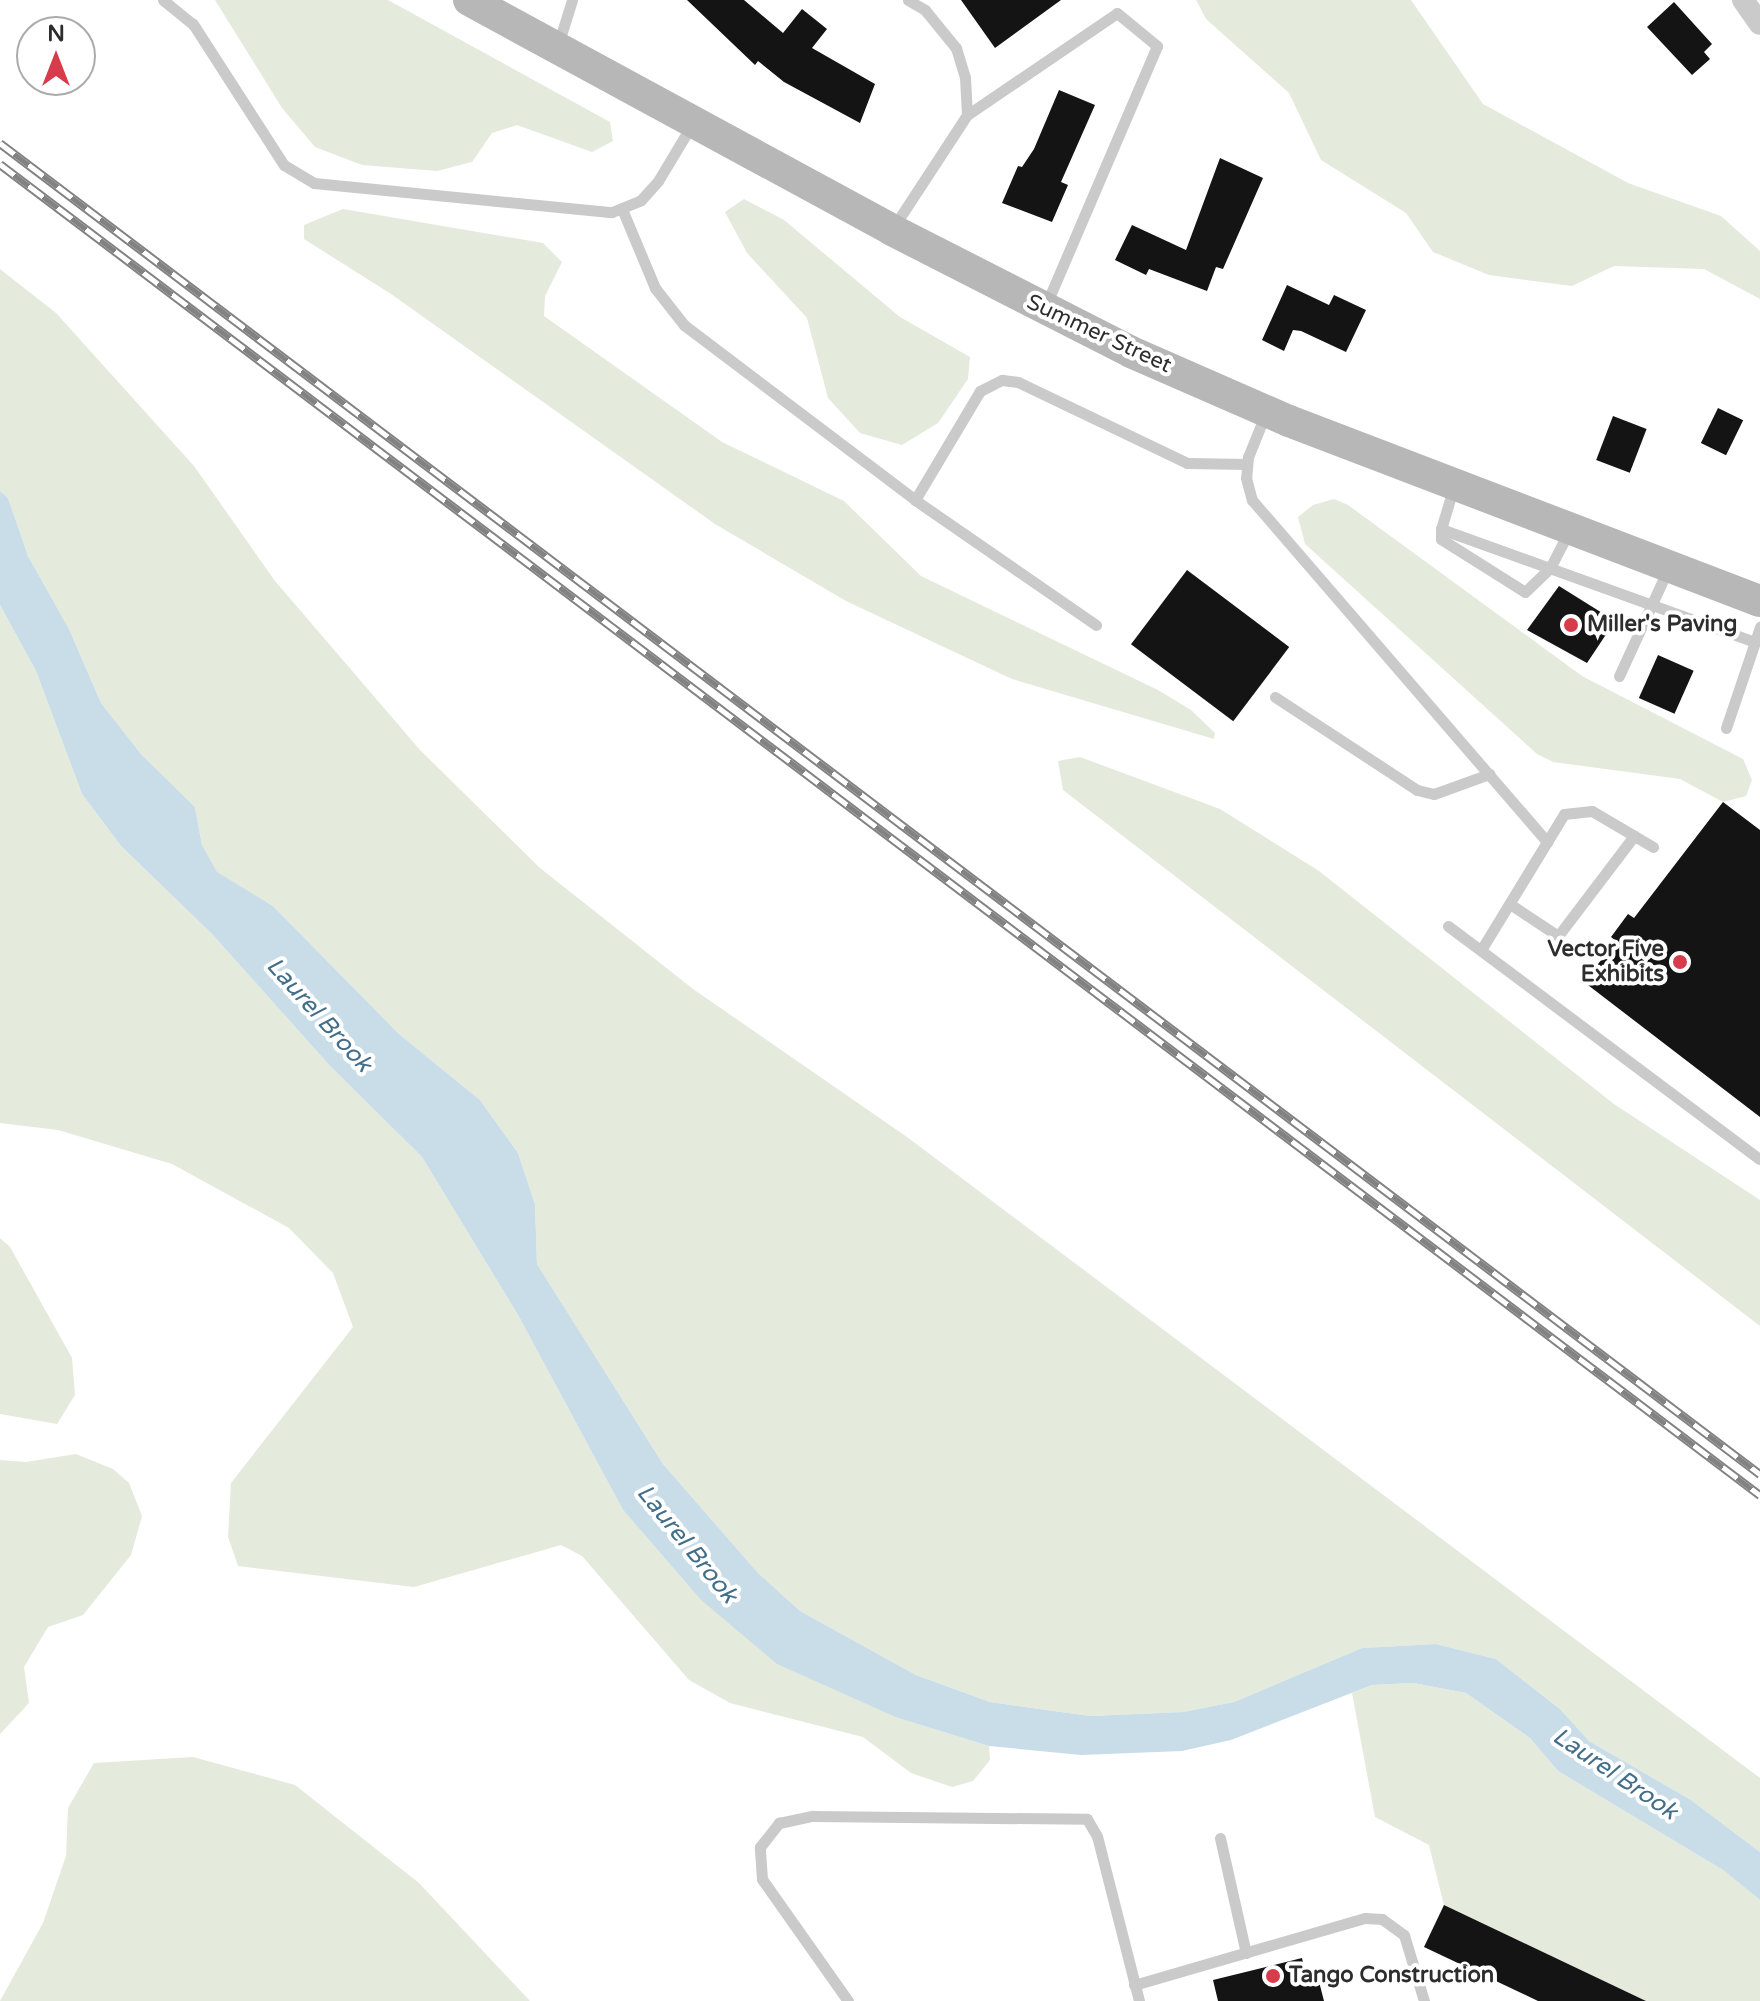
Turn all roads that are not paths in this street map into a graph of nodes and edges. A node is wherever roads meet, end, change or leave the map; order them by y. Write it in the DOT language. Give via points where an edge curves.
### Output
graph roads {
  1 [pos="163,0"];
  2 [pos="469,0"];
  3 [pos="572,0"];
  4 [pos="908,0"];
  5 [pos="1743,0"];
  6 [pos="1760,24"];
  7 [pos="557,48"];
  8 [pos="967,115"];
  9 [pos="693,123"];
  10 [pos="622,209"];
  11 [pos="892,230"];
  12 [pos="1044,310"];
  13 [pos="1266,411"];
  14 [pos="1247,464"];
  15 [pos="1455,486"];
  16 [pos="915,500"];
  17 [pos="1441,529"];
  18 [pos="1570,529"];
  19 [pos="1669,567"];
  20 [pos="1550,568"];
  21 [pos="1760,601"];
  22 [pos="1653,606"];
  23 [pos="1096,625"];
  24 [pos="1760,627"];
  25 [pos="1755,642"];
  26 [pos="1619,676"];
  27 [pos="1275,697"];
  28 [pos="1726,728"];
  29 [pos="1489,774"];
  30 [pos="1634,836"];
  31 [pos="1547,842"];
  32 [pos="1653,847"];
  33 [pos="1510,904"];
  34 [pos="1448,926"];
  35 [pos="1481,950"];
  36 [pos="1760,1159"];
  37 [pos="1220,1838"];
  38 [pos="1246,1953"];
  39 [pos="1134,1985"];
  40 [pos="848,2001"];
  41 [pos="1139,2001"];
  42 [pos="1424,2001"];
  1 -- 10 [label="lane" via="193,24 284,165 299,178"];
  2 -- 7 [label="main road, Summer Street"];
  3 -- 7 [label="lane"];
  4 -- 8 [label="lane" via="925,10 956,48 965,77"];
  5 -- 6 [label="street"];
  7 -- 9 [label="main road, Summer Street"];
  8 -- 11 [label="lane"];
  8 -- 12 [label="lane" via="1117,13 1157,46"];
  9 -- 10 [label="lane" via="658,181 641,200"];
  9 -- 11 [label="main road, Summer Street"];
  10 -- 16 [label="lane" via="655,288 684,325"];
  11 -- 12 [label="main road, Summer Street"];
  12 -- 13 [label="main road, Summer Street"];
  13 -- 14 [label="lane"];
  13 -- 15 [label="main road, Summer Street"];
  14 -- 16 [label="lane" via="1187,463 1018,382 1002,380 980,391"];
  14 -- 29 [label="lane" via="1252,500"];
  15 -- 17 [label="lane"];
  15 -- 18 [label="main road, Summer Street"];
  16 -- 23 [label="lane"];
  17 -- 20 [label="lane"];
  17 -- 20 [label="lane" via="1441,539 1525,592"];
  18 -- 19 [label="main road, Summer Street"];
  18 -- 20 [label="lane"];
  19 -- 21 [label="main road, Summer Street"];
  19 -- 22 [label="lane"];
  20 -- 22 [label="lane"];
  22 -- 25 [label="lane"];
  22 -- 26 [label="lane"];
  24 -- 25 [label="lane"];
  25 -- 28 [label="lane"];
  27 -- 29 [label="lane" via="1417,790 1434,794"];
  29 -- 31 [label="lane"];
  30 -- 31 [label="lane" via="1581,809 1564,814"];
  30 -- 32 [label="lane"];
  30 -- 33 [label="lane" via="1558,936"];
  31 -- 33 [label="lane"];
  33 -- 35 [label="lane"];
  34 -- 35 [label="lane"];
  35 -- 36 [label="lane"];
  37 -- 38 [label="lane"];
  38 -- 39 [label="lane"];
  38 -- 42 [label="lane" via="1365,1918 1382,1919 1404,1935"];
  39 -- 40 [label="lane" via="1097,1836 1087,1819 791,1819 769,1831 760,1847 762,1879"];
  39 -- 41 [label="lane"];
}
